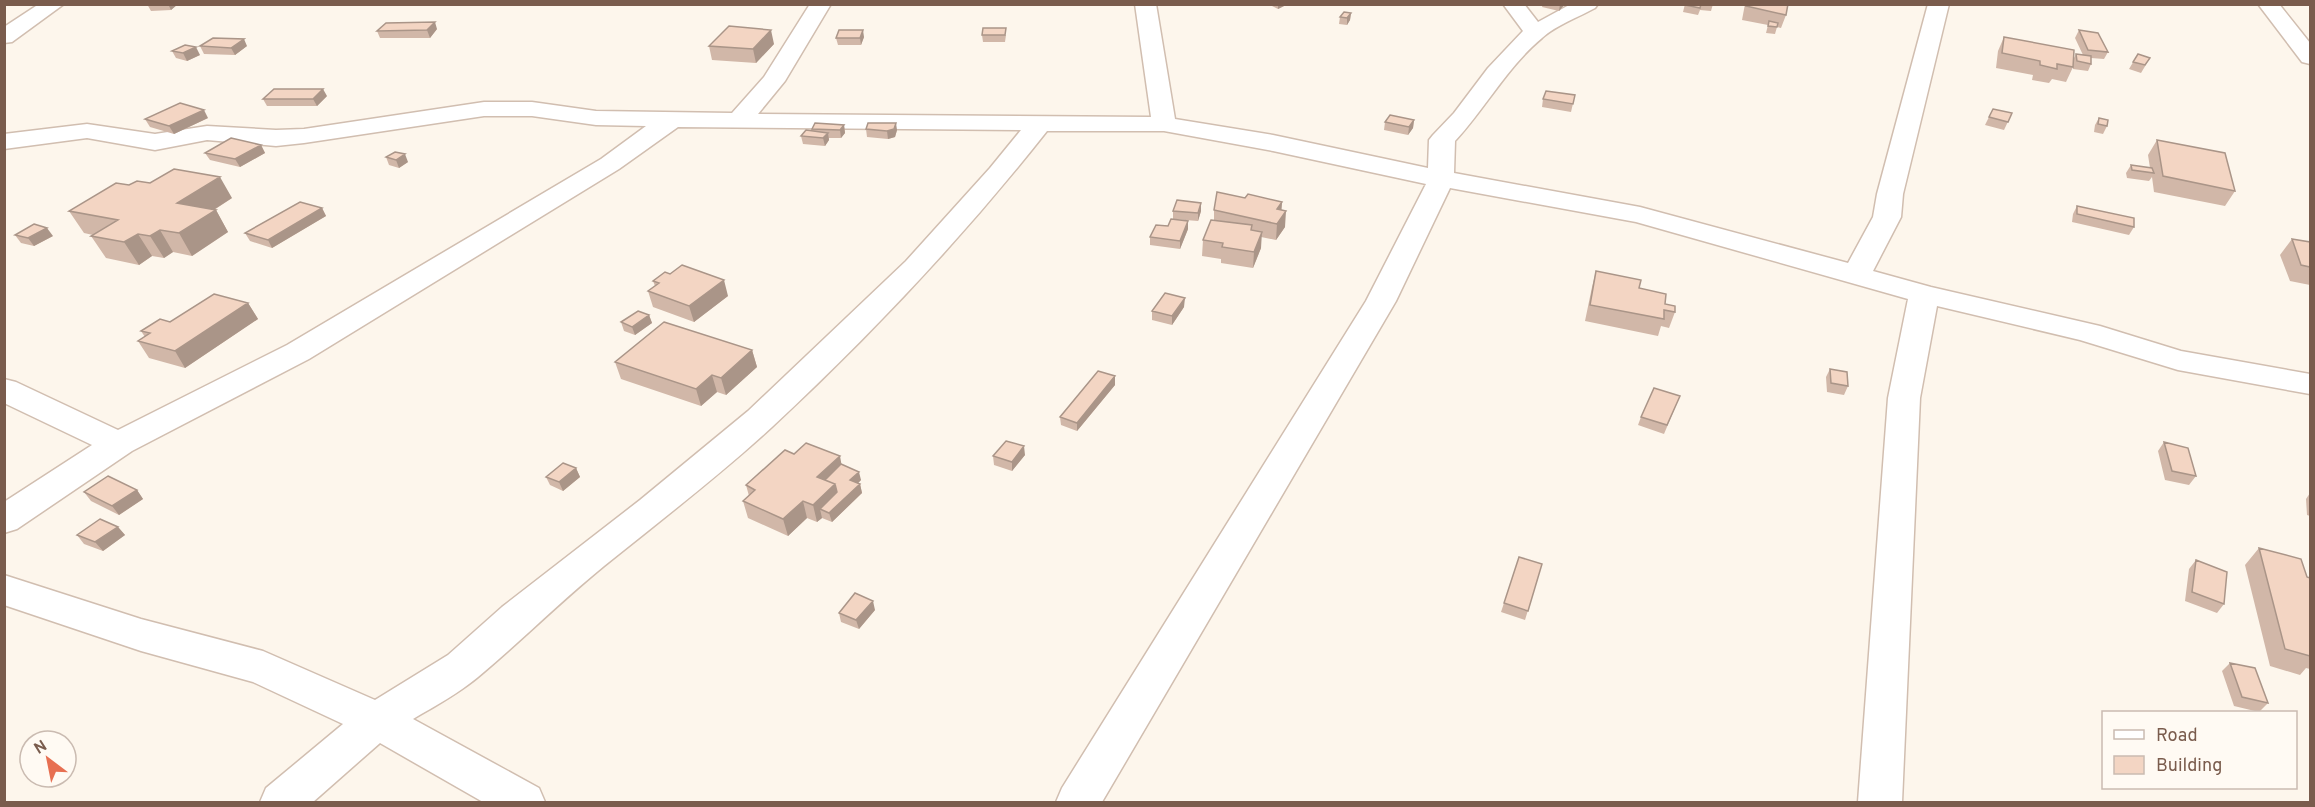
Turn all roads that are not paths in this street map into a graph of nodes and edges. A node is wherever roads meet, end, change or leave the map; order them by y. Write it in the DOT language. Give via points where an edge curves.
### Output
graph roads {
  1 [pos="54,4"];
  2 [pos="821,4"];
  3 [pos="1145,4"];
  4 [pos="1513,4"];
  5 [pos="1588,4"];
  6 [pos="1939,4"];
  7 [pos="2268,4"];
  8 [pos="1535,32"];
  9 [pos="4,37"];
  10 [pos="2310,57"];
  11 [pos="673,119"];
  12 [pos="739,121"];
  13 [pos="1039,124"];
  14 [pos="1164,124"];
  15 [pos="4,142"];
  16 [pos="1441,179"];
  17 [pos="1857,274"];
  18 [pos="1924,294"];
  19 [pos="2310,384"];
  20 [pos="4,389"];
  21 [pos="120,443"];
  22 [pos="4,520"];
  23 [pos="4,590"];
  24 [pos="377,720"];
  25 [pos="282,802"];
  26 [pos="523,802"];
  27 [pos="1078,802"];
  28 [pos="1880,802"];
  1 -- 9 [label="street"];
  2 -- 12 [label="street" via="773,81"];
  3 -- 14 [label="street"];
  4 -- 8 [label="street"];
  5 -- 8 [label="street"];
  6 -- 17 [label="street" via="1887,217"];
  7 -- 10 [label="street"];
  8 -- 16 [label="street" via="1442,140"];
  11 -- 12 [label="street"];
  11 -- 15 [label="street" via="596,118 532,109 484,109 276,138 207,133 155,142 87,131"];
  11 -- 21 [label="street" via="610,164 308,347"];
  12 -- 13 [label="street"];
  13 -- 14 [label="street"];
  13 -- 24 [label="street" via="916,267 760,419 516,618 462,667"];
  14 -- 16 [label="street"];
  16 -- 17 [label="street" via="1640,214"];
  16 -- 27 [label="street" via="1381,301"];
  17 -- 18 [label="street"];
  18 -- 19 [label="street" via="2089,333 2178,360"];
  18 -- 28 [label="street" via="1904,398"];
  20 -- 21 [label="street"];
  21 -- 22 [label="street"];
  23 -- 24 [label="street" via="141,635 263,668"];
  24 -- 25 [label="street"];
  24 -- 26 [label="street"];
}
